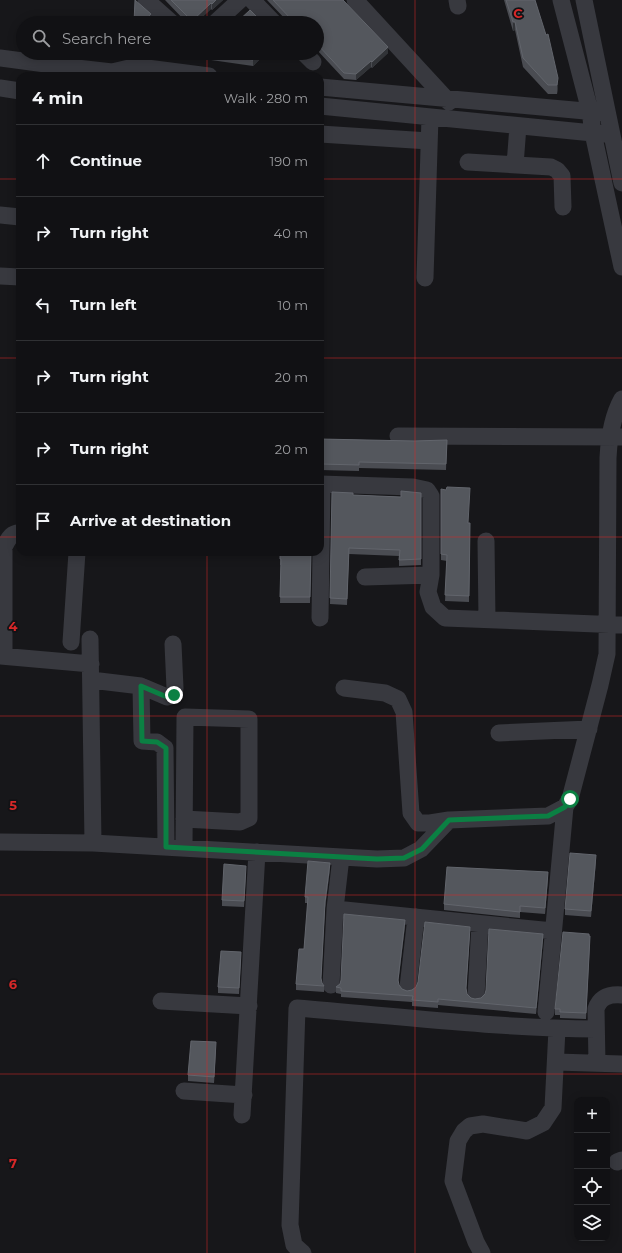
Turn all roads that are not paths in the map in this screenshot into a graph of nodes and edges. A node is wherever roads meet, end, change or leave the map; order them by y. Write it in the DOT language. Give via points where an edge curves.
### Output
graph roads {
  1 [pos="146,0"];
  2 [pos="240,0"];
  3 [pos="252,0"];
  4 [pos="355,0"];
  5 [pos="561,0"];
  6 [pos="584,0"];
  7 [pos="164,16"];
  8 [pos="223,16"];
  9 [pos="267,16"];
  10 [pos="0,58"];
  11 [pos="67,72"];
  12 [pos="122,72"];
  13 [pos="178,72"];
  14 [pos="324,87"];
  15 [pos="0,88"];
  16 [pos="16,90"];
  17 [pos="447,98"];
  18 [pos="324,106"];
  19 [pos="598,112"];
  20 [pos="430,117"];
  21 [pos="464,121"];
  22 [pos="518,126"];
  23 [pos="324,134"];
  24 [pos="593,134"];
  25 [pos="611,134"];
  26 [pos="429,141"];
  27 [pos="468,162"];
  28 [pos="515,165"];
  29 [pos="622,183"];
  30 [pos="563,208"];
  31 [pos="0,215"];
  32 [pos="16,217"];
  33 [pos="617,224"];
  34 [pos="622,267"];
  35 [pos="0,276"];
  36 [pos="16,277"];
  37 [pos="425,278"];
  38 [pos="622,399"];
  39 [pos="398,436"];
  40 [pos="616,437"];
  41 [pos="324,484"];
  42 [pos="16,533"];
  43 [pos="486,541"];
  44 [pos="77,556"];
  45 [pos="320,556"];
  46 [pos="431,575"];
  47 [pos="365,577"];
  48 [pos="320,618"];
  49 [pos="487,620"];
  50 [pos="615,625"];
  51 [pos="90,639"];
  52 [pos="71,642"];
  53 [pos="173,644"];
  54 [pos="2,656"];
  55 [pos="91,672"];
  56 [pos="141,686"];
  57 [pos="344,688"];
  58 [pos="589,729"];
  59 [pos="499,733"];
  60 [pos="565,807"];
  61 [pos="184,819"];
  62 [pos="449,820"];
  63 [pos="0,842"];
  64 [pos="93,842"];
  65 [pos="166,847"];
  66 [pos="184,848"];
  67 [pos="257,852"];
  68 [pos="341,857"];
  69 [pos="335,909"];
  70 [pos="416,916"];
  71 [pos="480,924"];
  72 [pos="553,931"];
  73 [pos="331,985"];
  74 [pos="408,988"];
  75 [pos="476,995"];
  76 [pos="622,995"];
  77 [pos="161,1001"];
  78 [pos="248,1006"];
  79 [pos="546,1012"];
  80 [pos="557,1029"];
  81 [pos="596,1029"];
  82 [pos="556,1062"];
  83 [pos="597,1063"];
  84 [pos="622,1064"];
  85 [pos="184,1091"];
  86 [pos="244,1095"];
  87 [pos="242,1115"];
  88 [pos="302,1253"];
  89 [pos="482,1253"];
  1 -- 7 [label="street"];
  2 -- 8 [label="street"];
  3 -- 9 [label="street"];
  4 -- 17 [label="street"];
  5 -- 19 [label="street"];
  6 -- 19 [label="street"];
  10 -- 11 [label="street"];
  12 -- 13 [label="street" via="129,68"];
  14 -- 17 [label="street"];
  15 -- 16 [label="street"];
  17 -- 19 [label="street"];
  17 -- 21 [label="street"];
  18 -- 20 [label="street"];
  19 -- 24 [label="street"];
  19 -- 25 [label="street"];
  20 -- 21 [label="street"];
  20 -- 26 [label="street"];
  21 -- 22 [label="street"];
  22 -- 24 [label="street"];
  22 -- 28 [label="street"];
  23 -- 26 [label="street"];
  24 -- 25 [label="street"];
  24 -- 33 [label="street"];
  25 -- 29 [label="street"];
  26 -- 37 [label="street"];
  27 -- 28 [label="street"];
  28 -- 30 [label="street" via="551,167 557,170 562,176"];
  31 -- 32 [label="street"];
  33 -- 34 [label="street"];
  35 -- 36 [label="street"];
  38 -- 40 [label="street" via="616,411"];
  39 -- 40 [label="street"];
  40 -- 50 [label="street" via="608,465"];
  41 -- 46 [label="street" via="412,487 427,490 431,496"];
  42 -- 54 [label="street" via="9,537 4,547"];
  43 -- 49 [label="street"];
  44 -- 52 [label="street"];
  45 -- 48 [label="street"];
  46 -- 47 [label="street"];
  46 -- 49 [label="street" via="428,592 433,607 445,618"];
  49 -- 50 [label="street"];
  50 -- 58 [label="street"];
  51 -- 55 [label="street"];
  53 -- 56 [label="street" via="174,695 167,697"];
  54 -- 55 [label="street"];
  55 -- 56 [label="street"];
  55 -- 64 [label="street"];
  56 -- 65 [label="street" via="142,741 157,742 166,748"];
  57 -- 62 [label="street" via="385,693 398,699 404,712 411,813 418,823"];
  58 -- 59 [label="street"];
  58 -- 60 [label="street" via="570,799"];
  60 -- 62 [label="street" via="548,816"];
  60 -- 72 [label="street"];
  61 -- 61 [label="street" via="185,717 249,719 249,818 240,822"];
  61 -- 66 [label="street"];
  62 -- 68 [label="street" via="422,849 404,858"];
  63 -- 64 [label="street"];
  64 -- 65 [label="street"];
  65 -- 66 [label="street"];
  66 -- 67 [label="street"];
  67 -- 68 [label="street"];
  67 -- 78 [label="street"];
  68 -- 69 [label="street"];
  69 -- 70 [label="street"];
  69 -- 73 [label="street"];
  70 -- 71 [label="street"];
  70 -- 74 [label="street"];
  71 -- 72 [label="street"];
  71 -- 75 [label="street"];
  72 -- 79 [label="street"];
  76 -- 81 [label="street" via="605,997 599,1001 596,1009"];
  77 -- 78 [label="street"];
  78 -- 86 [label="street"];
  80 -- 81 [label="street"];
  80 -- 82 [label="street"];
  80 -- 88 [label="street" via="297,1008 290,1225 294,1245"];
  81 -- 83 [label="street"];
  82 -- 83 [label="street"];
  82 -- 89 [label="street" via="553,1108 543,1123 527,1131 483,1124 470,1126 458,1141 453,1181"];
  83 -- 84 [label="street"];
  85 -- 86 [label="street"];
  86 -- 87 [label="street"];
}
